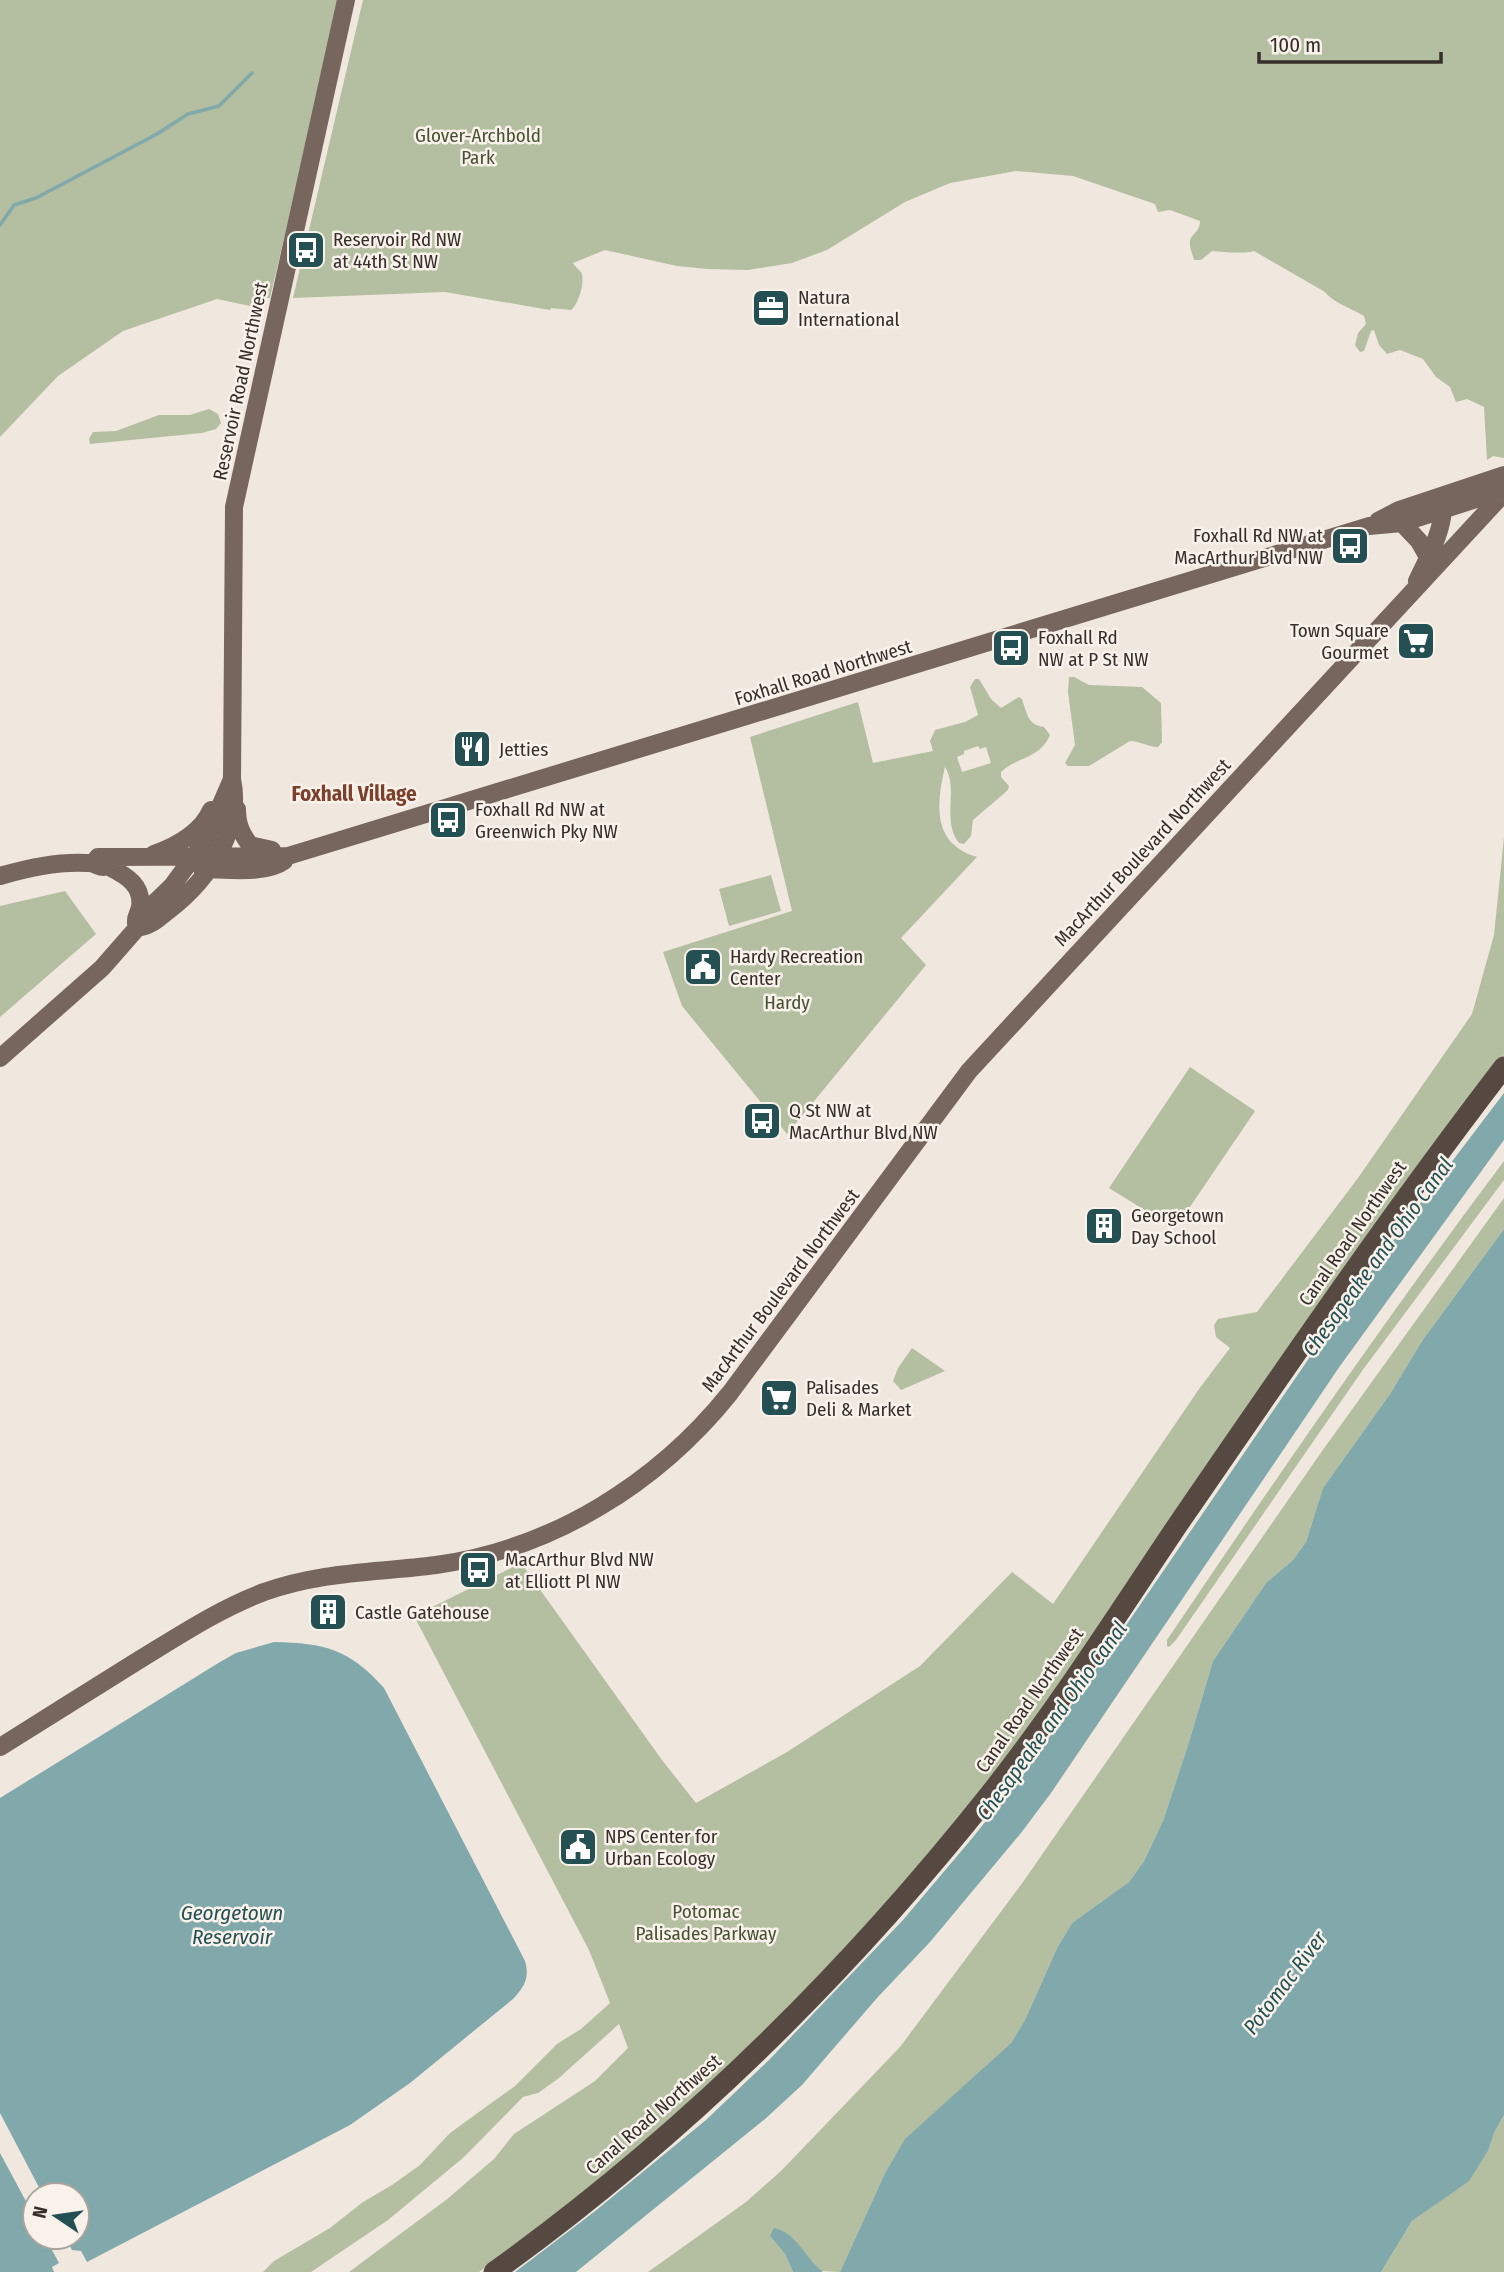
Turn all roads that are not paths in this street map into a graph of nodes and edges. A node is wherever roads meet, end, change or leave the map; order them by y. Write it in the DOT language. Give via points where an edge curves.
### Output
graph roads {
  1 [pos="346,0"];
  2 [pos="1504,475"];
  3 [pos="1504,492"];
  4 [pos="1443,503"];
  5 [pos="1402,523"];
  6 [pos="1369,526"];
  7 [pos="1428,557"];
  8 [pos="1413,590"];
  9 [pos="232,779"];
  10 [pos="288,856"];
  11 [pos="147,857"];
  12 [pos="93,863"];
  13 [pos="190,863"];
  14 [pos="214,863"];
  15 [pos="111,867"];
  16 [pos="0,876"];
  17 [pos="136,928"];
  18 [pos="0,1058"];
  19 [pos="1504,1067"];
  20 [pos="0,1747"];
  21 [pos="494,2272"];
  1 -- 9 [label="main road, Reservoir Road Northwest" via="234,507"];
  2 -- 4 [label="main road, Foxhall Road Northwest"];
  3 -- 4 [label="main road, Foxhall Road Northwest"];
  3 -- 8 [label="main road, MacArthur Boulevard Northwest"];
  4 -- 5 [label="main road, Foxhall Road Northwest"];
  4 -- 6 [label="main road, Foxhall Road Northwest" via="1399,510"];
  4 -- 7 [label="main road, MacArthur Boulevard Northwest"];
  5 -- 6 [label="main road, Foxhall Road Northwest"];
  5 -- 7 [label="main road"];
  6 -- 10 [label="main road, Foxhall Road Northwest"];
  7 -- 8 [label="main road, MacArthur Boulevard Northwest"];
  8 -- 20 [label="main road, MacArthur Boulevard Northwest" via="975,1065 730,1393 691,1438 648,1475 567,1524 484,1556 436,1565 335,1573 254,1596 204,1621"];
  9 -- 10 [label="main road" via="238,787 237,821 244,837 250,845"];
  9 -- 11 [label="main road" via="186,839"];
  9 -- 13 [label="main road, Reservoir Road Northwest" via="205,841"];
  9 -- 14 [label="main road, Reservoir Road Northwest" via="232,813"];
  10 -- 14 [label="main road, Foxhall Road Northwest" via="271,867 228,870"];
  11 -- 12 [label="main road, Foxhall Road Northwest" via="98,857"];
  11 -- 13 [label="main road, Foxhall Road Northwest"];
  12 -- 15 [label="main road, Foxhall Road Northwest"];
  12 -- 16 [label="main road, Foxhall Road Northwest" via="31,867"];
  13 -- 14 [label="main road, Foxhall Road Northwest"];
  13 -- 15 [label="main road, Foxhall Road Northwest"];
  13 -- 17 [label="main road, Reservoir Road Northwest" via="141,916"];
  14 -- 17 [label="main road, Reservoir Road Northwest" via="176,905 149,926"];
  15 -- 17 [label="main road" via="129,878 139,892"];
  17 -- 18 [label="main road, Reservoir Road Northwest" via="102,968"];
  19 -- 21 [label="highway, Canal Road Northwest" via="1358,1263 1037,1732 952,1841 822,1985 702,2105"];
}
